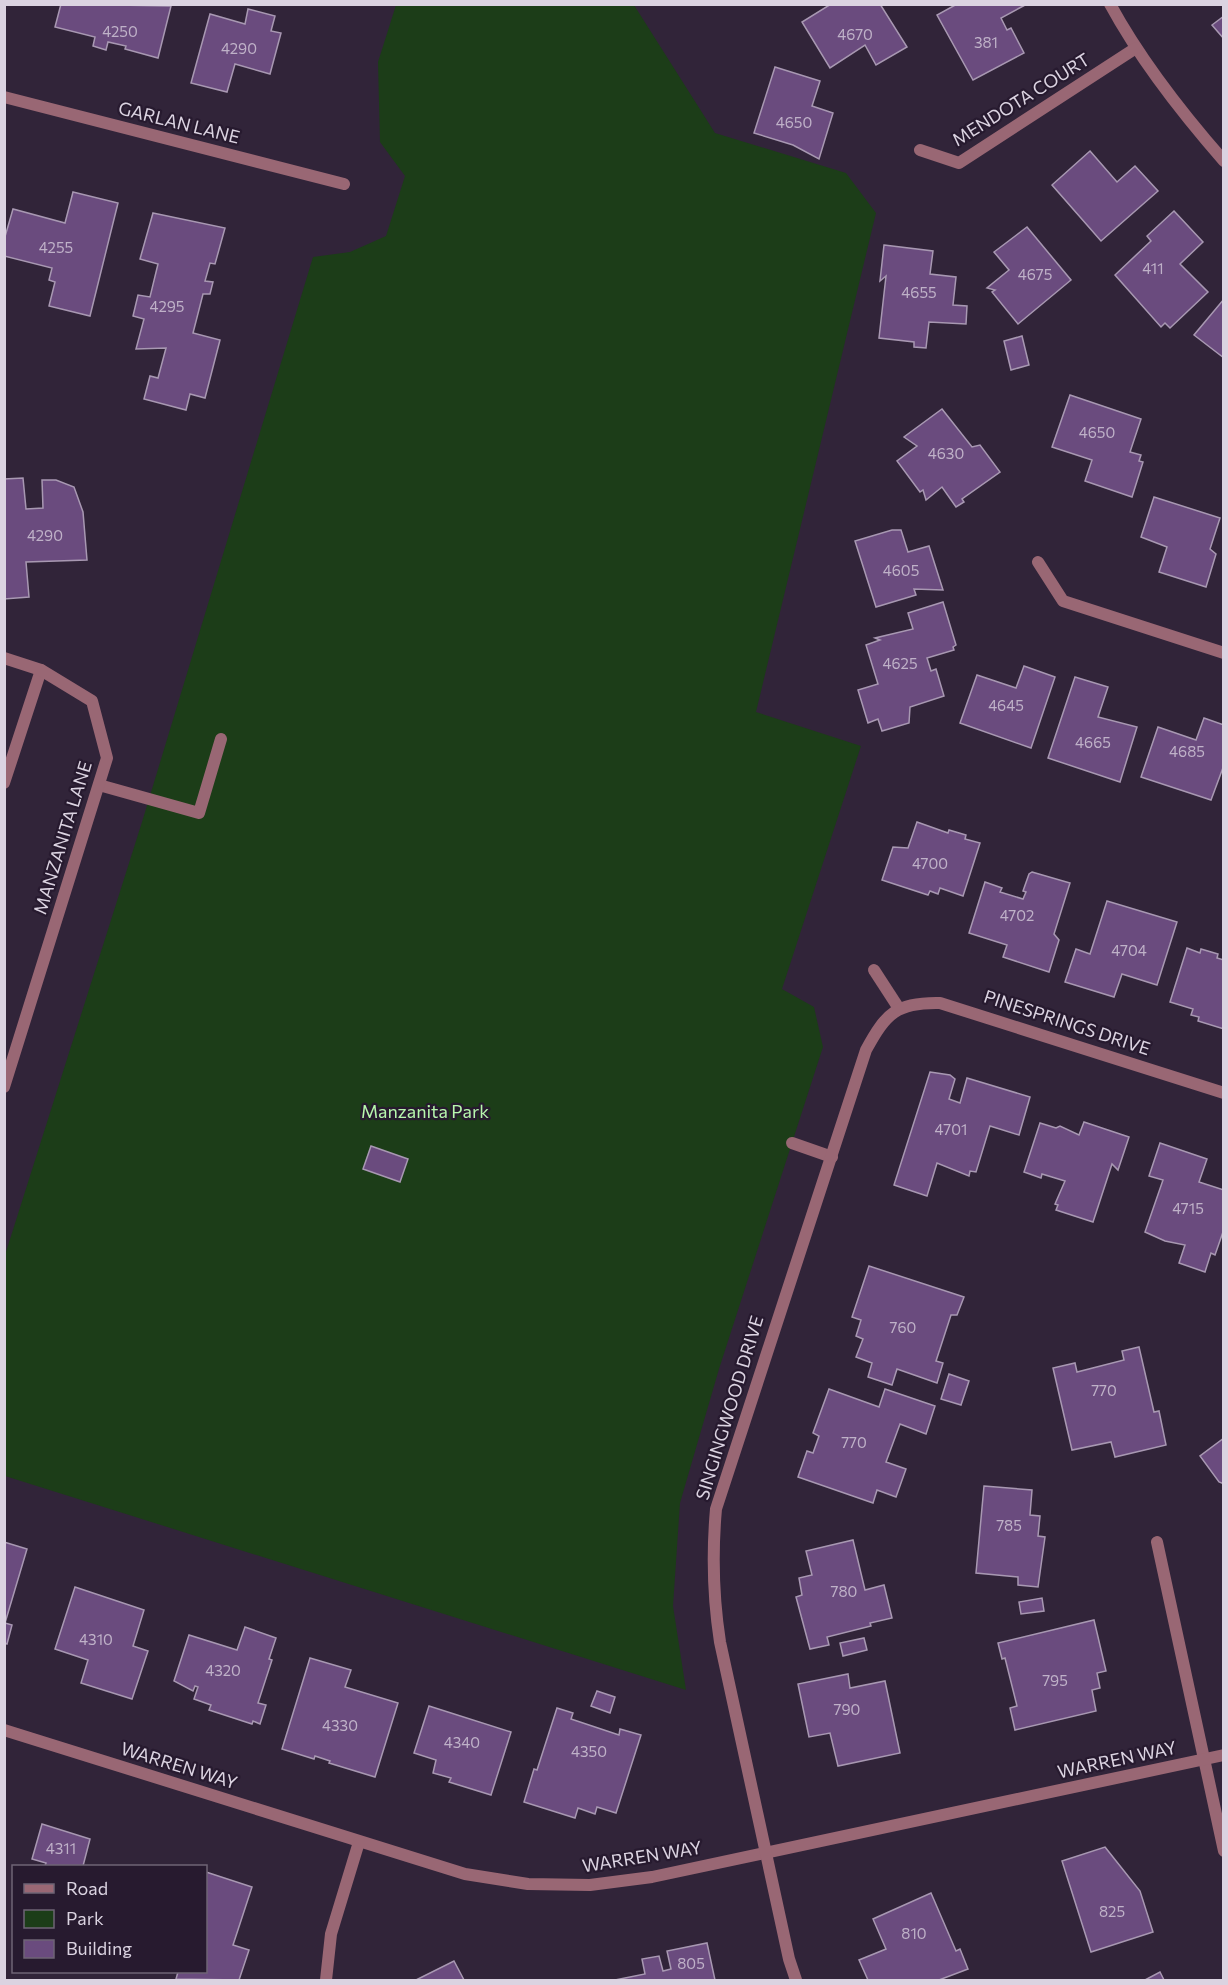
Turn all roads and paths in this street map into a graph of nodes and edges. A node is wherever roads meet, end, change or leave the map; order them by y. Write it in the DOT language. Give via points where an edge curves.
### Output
graph roads {
  1 [pos="1110,4"];
  2 [pos="1136,48"];
  3 [pos="4,97"];
  4 [pos="920,150"];
  5 [pos="1224,161"];
  6 [pos="344,184"];
  7 [pos="1038,562"];
  8 [pos="1224,653"];
  9 [pos="4,658"];
  10 [pos="41,670"];
  11 [pos="221,739"];
  12 [pos="4,783"];
  13 [pos="99,785"];
  14 [pos="874,970"];
  15 [pos="898,1007"];
  16 [pos="4,1087"];
  17 [pos="1224,1093"];
  18 [pos="792,1143"];
  19 [pos="832,1157"];
  20 [pos="1157,1542"];
  21 [pos="4,1730"];
  22 [pos="1224,1755"];
  23 [pos="1203,1760"];
  24 [pos="359,1842"];
  25 [pos="1224,1851"];
  26 [pos="765,1853"];
  27 [pos="326,1980"];
  28 [pos="796,1980"];
  1 -- 2 [label="street"];
  2 -- 4 [label="street, MENDOTA COURT" via="959,163"];
  2 -- 5 [label="street"];
  3 -- 6 [label="street, GARLAN LANE"];
  7 -- 8 [label="street" via="1063,602"];
  9 -- 10 [label="street, MANZANITA LANE"];
  10 -- 12 [label="street"];
  10 -- 13 [label="street, MANZANITA LANE" via="92,701 107,758"];
  11 -- 13 [label="street" via="199,813"];
  13 -- 16 [label="street, MANZANITA LANE"];
  14 -- 15 [label="street"];
  15 -- 17 [label="street, PINESPRINGS DRIVE" via="924,1002 957,1006"];
  15 -- 19 [label="street, SINGINGWOOD DRIVE" via="877,1029 866,1050"];
  18 -- 19 [label="street"];
  19 -- 26 [label="street, SINGINGWOOD DRIVE" via="716,1509 712,1550 720,1642"];
  20 -- 23 [label="street"];
  21 -- 24 [label="street, WARREN WAY"];
  22 -- 23 [label="street, WARREN WAY"];
  23 -- 25 [label="street"];
  23 -- 26 [label="street, WARREN WAY"];
  24 -- 26 [label="street, WARREN WAY" via="465,1874 528,1884 590,1885 652,1877"];
  24 -- 27 [label="street" via="331,1934"];
  26 -- 28 [label="street, SINGINGWOOD DRIVE"];
}
